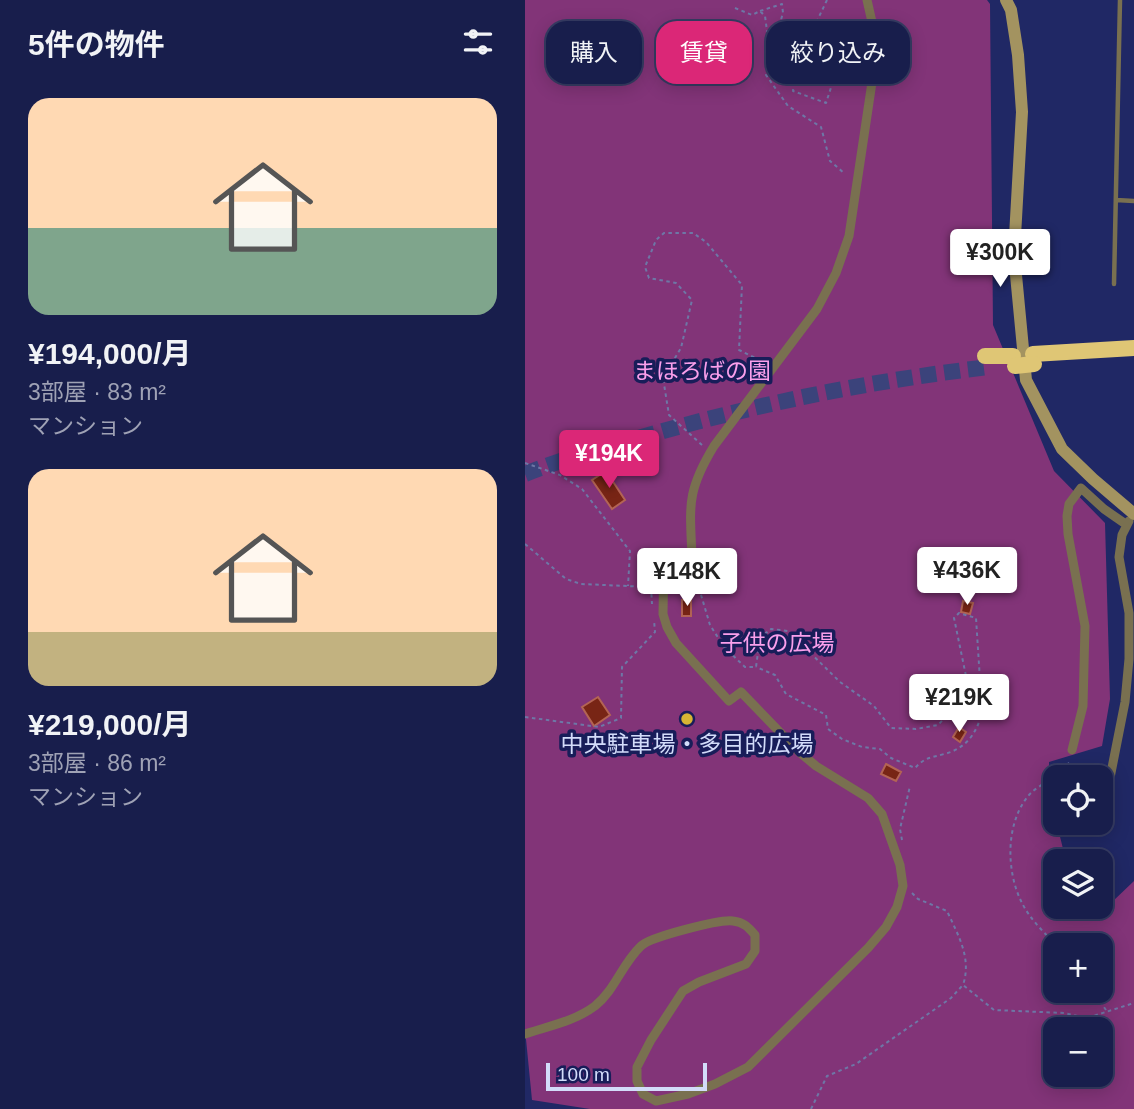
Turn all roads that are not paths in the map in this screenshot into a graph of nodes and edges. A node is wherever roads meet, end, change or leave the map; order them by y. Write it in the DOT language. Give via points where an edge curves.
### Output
graph roads {
  1 [pos="867,0"];
  2 [pos="1006,0"];
  3 [pos="1120,0"];
  4 [pos="1116,200"];
  5 [pos="1134,201"];
  6 [pos="1114,284"];
  7 [pos="1134,348"];
  8 [pos="1134,356"];
  9 [pos="1034,359"];
  10 [pos="987,361"];
  11 [pos="1131,517"];
  12 [pos="1072,750"];
  13 [pos="1113,765"];
  14 [pos="525,1034"];
  1 -- 14 [label="street" via="875,35 874,69 849,236 817,309 699,471 690,509 692,557 664,557 663,614 676,643 729,701 741,692 816,766 868,798 882,814 900,865 903,886 897,907 868,948 766,1051 733,1076 688,1094 656,1101 643,1094 637,1067 683,991 746,964 755,951 755,935 745,924 732,920 644,943 595,1006 576,1018"];
  2 -- 11 [label="main road" via="1018,55 1021,112 1014,254 1026,380 1062,449"];
  3 -- 4 [label="lane"];
  4 -- 5 [label="lane"];
  4 -- 6 [label="lane"];
  7 -- 9 [label="highway"];
  8 -- 9 [label="highway"];
  9 -- 10 [label="highway"];
  11 -- 12 [label="street" via="1104,509 1081,488 1069,504 1068,534 1085,626 1083,706"];
  11 -- 13 [label="street" via="1119,557 1129,613 1125,702"];
}
